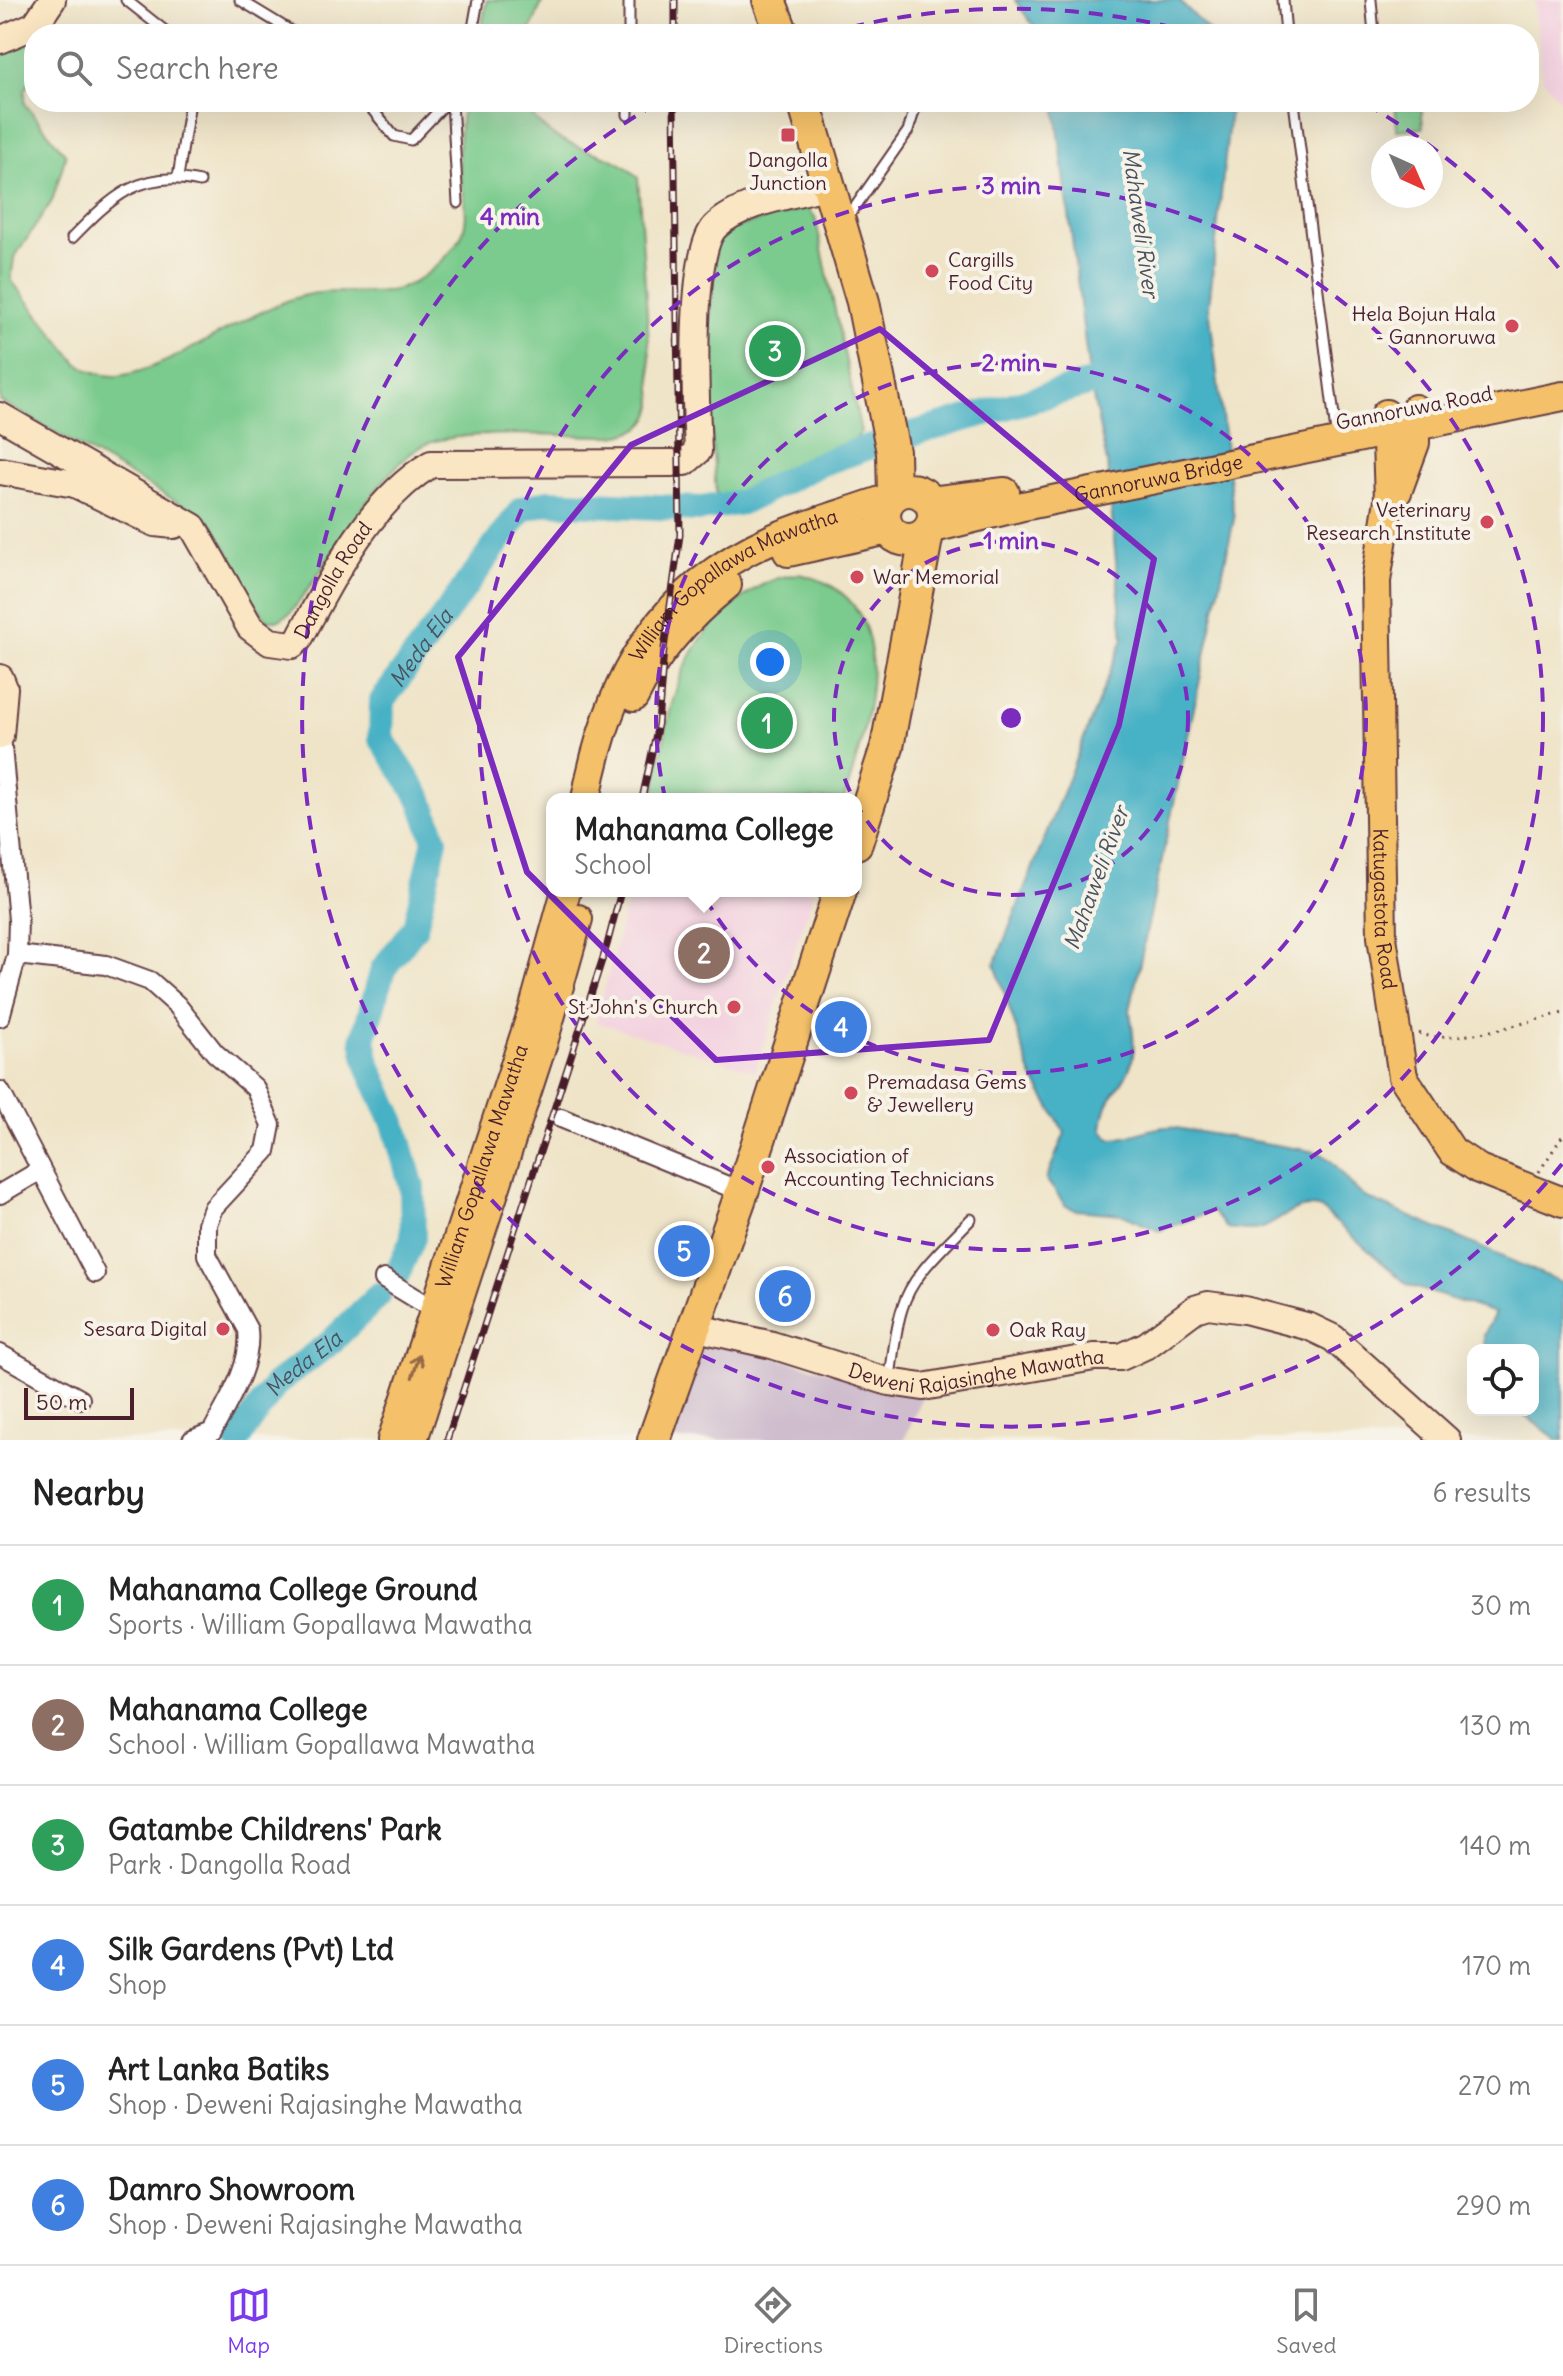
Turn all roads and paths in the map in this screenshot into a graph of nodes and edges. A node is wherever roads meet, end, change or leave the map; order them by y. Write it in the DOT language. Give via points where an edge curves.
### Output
graph roads {
  1 [pos="52,0"];
  2 [pos="126,0"];
  3 [pos="240,0"];
  4 [pos="478,0"];
  5 [pos="629,0"];
  6 [pos="769,0"];
  7 [pos="1283,0"];
  8 [pos="1371,0"];
  9 [pos="36,24"];
  10 [pos="156,24"];
  11 [pos="280,24"];
  12 [pos="474,24"];
  13 [pos="629,24"];
  14 [pos="778,24"];
  15 [pos="1285,24"];
  16 [pos="1373,24"];
  17 [pos="24,30"];
  18 [pos="0,40"];
  19 [pos="188,112"];
  20 [pos="374,112"];
  21 [pos="441,112"];
  22 [pos="451,112"];
  23 [pos="807,112"];
  24 [pos="914,112"];
  25 [pos="1295,112"];
  26 [pos="178,177"];
  27 [pos="200,182"];
  28 [pos="834,200"];
  29 [pos="458,203"];
  30 [pos="72,238"];
  31 [pos="1563,377"];
  32 [pos="1563,396"];
  33 [pos="0,416"];
  34 [pos="1416,417"];
  35 [pos="1388,422"];
  36 [pos="1336,433"];
  37 [pos="1267,446"];
  38 [pos="0,471"];
  39 [pos="915,508"];
  40 [pos="1384,526"];
  41 [pos="193,527"];
  42 [pos="891,533"];
  43 [pos="908,641"];
  44 [pos="0,678"];
  45 [pos="1,736"];
  46 [pos="587,793"];
  47 [pos="605,793"];
  48 [pos="862,824"];
  49 [pos="564,897"];
  50 [pos="583,897"];
  51 [pos="838,897"];
  52 [pos="17,955"];
  53 [pos="1563,1013"];
  54 [pos="0,1017"];
  55 [pos="1394,1021"];
  56 [pos="0,1091"];
  57 [pos="561,1118"];
  58 [pos="1563,1135"];
  59 [pos="39,1171"];
  60 [pos="1528,1188"];
  61 [pos="742,1192"];
  62 [pos="0,1194"];
  63 [pos="1563,1202"];
  64 [pos="971,1219"];
  65 [pos="95,1273"];
  66 [pos="384,1279"];
  67 [pos="435,1310"];
  68 [pos="693,1327"];
  69 [pos="0,1354"];
  70 [pos="889,1382"];
  71 [pos="80,1399"];
  72 [pos="192,1440"];
  73 [pos="392,1440"];
  74 [pos="413,1440"];
  75 [pos="654,1440"];
  76 [pos="1447,1440"];
  1 -- 9 [label="street"];
  2 -- 10 [label="lane"];
  3 -- 11 [label="lane"];
  4 -- 12 [label="lane"];
  5 -- 13 [label="lane"];
  6 -- 14 [label="highway"];
  7 -- 15 [label="lane"];
  8 -- 16 [label="lane"];
  17 -- 18 [label="street"];
  19 -- 26 [label="lane"];
  20 -- 21 [label="lane" via="394,136 411,140"];
  22 -- 29 [label="lane"];
  23 -- 28 [label="highway"];
  24 -- 28 [label="lane" via="908,131 853,210"];
  25 -- 36 [label="lane"];
  26 -- 27 [label="lane"];
  26 -- 30 [label="lane" via="158,177 128,189"];
  28 -- 39 [label="highway" via="863,302 893,452"];
  28 -- 41 [label="street, Dangolla Road" via="728,217 707,239 694,339 698,451 679,463 431,464 409,478 375,517 292,645 270,642 250,627"];
  31 -- 34 [label="main road, Gannoruwa Road"];
  32 -- 34 [label="main road, Gannoruwa Road"];
  33 -- 41 [label="street"];
  34 -- 35 [label="main road, Gannoruwa Road"];
  34 -- 40 [label="main road, Katugastota Road"];
  35 -- 36 [label="main road, Gannoruwa Road"];
  35 -- 40 [label="main road, Katugastota Road" via="1390,475"];
  36 -- 37 [label="main road, Gannoruwa Road"];
  37 -- 39 [label="main road, Gannoruwa Bridge" via="1046,493"];
  38 -- 41 [label="street" via="75,484 155,523"];
  39 -- 42 [label="highway" via="911,540"];
  39 -- 43 [label="highway"];
  39 -- 46 [label="main road, William Gopallawa Mawatha" via="774,538 716,570 686,595 625,671 600,732"];
  40 -- 55 [label="main road, Katugastota Road" via="1376,581 1382,937"];
  42 -- 43 [label="highway"];
  42 -- 47 [label="main road, William Gopallawa Mawatha" via="779,555 753,567 699,609 635,694"];
  43 -- 48 [label="highway" via="887,747"];
  44 -- 45 [label="street"];
  45 -- 52 [label="street"];
  49 -- 67 [label="main road, William Gopallawa Mawatha"];
  50 -- 74 [label="main road, William Gopallawa Mawatha" via="544,1039"];
  51 -- 61 [label="highway"];
  52 -- 54 [label="street"];
  52 -- 72 [label="street" via="106,965 150,981 215,1053 255,1088 271,1125 266,1151 213,1208 207,1224 207,1255 248,1330 249,1343 239,1381 212,1432"];
  53 -- 55 [label="path" via="1430,1038"];
  55 -- 60 [label="main road, Katugastota Road" via="1403,1077 1435,1131 1452,1151 1479,1169"];
  56 -- 59 [label="street"];
  57 -- 61 [label="street"];
  58 -- 60 [label="path"];
  59 -- 62 [label="street"];
  59 -- 65 [label="street"];
  60 -- 63 [label="main road, Katugastota Road"];
  61 -- 68 [label="highway"];
  64 -- 70 [label="lane" via="908,1294"];
  66 -- 67 [label="street"];
  73 -- 67 [label="main road, William Gopallawa Mawatha, one-way"];
  68 -- 70 [label="street, Deweni Rajasinghe Mawatha" via="772,1345"];
  68 -- 75 [label="highway"];
  69 -- 71 [label="street"];
  70 -- 76 [label="street, Deweni Rajasinghe Mawatha" via="923,1387 1094,1357 1121,1357 1208,1305 1310,1327 1333,1338"];
}
